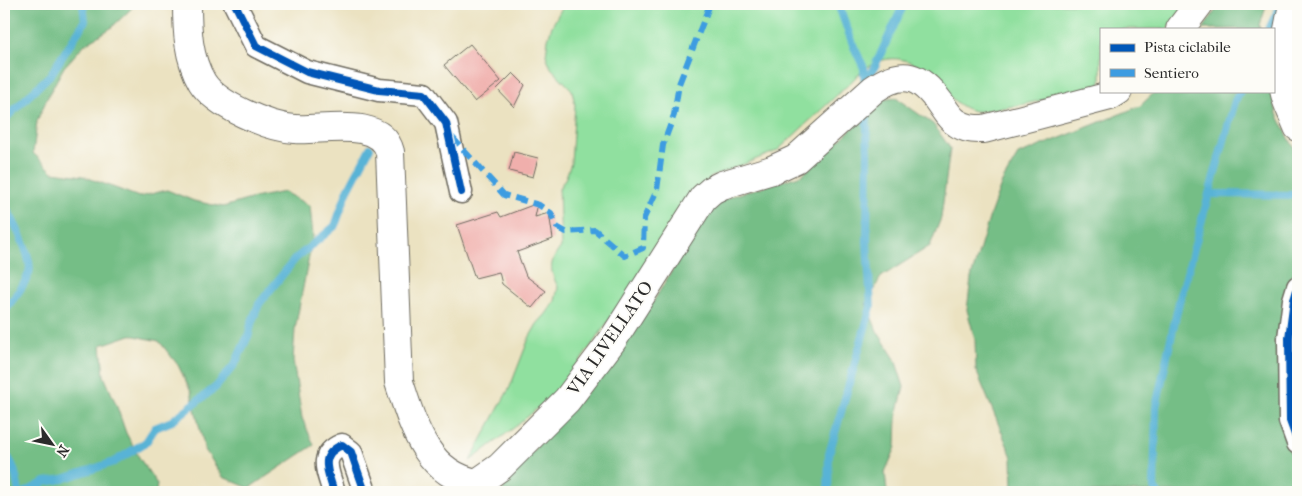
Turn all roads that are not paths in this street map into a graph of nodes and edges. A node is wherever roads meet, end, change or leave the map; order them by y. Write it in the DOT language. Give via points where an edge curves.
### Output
graph roads {
  1 [pos="187,4"];
  2 [pos="234,4"];
  3 [pos="1199,4"];
  4 [pos="1293,4"];
  5 [pos="1181,28"];
  6 [pos="1116,92"];
  7 [pos="1298,127"];
  8 [pos="461,192"];
  9 [pos="1298,287"];
  10 [pos="1298,443"];
  11 [pos="478,488"];
  12 [pos="334,492"];
  13 [pos="365,492"];
  1 -- 11 [label="main road, VIA LIVELLATO" via="193,58 202,82 224,103 240,113 293,129 362,129 374,132 388,143 399,382 425,449 444,469"];
  2 -- 8 [label="street" via="256,46 307,72 379,90 424,94 446,123"];
  3 -- 5 [label="main road"];
  4 -- 7 [label="main road" via="1283,73 1285,96"];
  6 -- 11 [label="main road, VIA LIVELLATO" via="984,129 971,129 949,116 916,78 905,76 884,82 796,159 722,185 703,198 612,341 567,400"];
  9 -- 10 [label="street" via="1289,338 1290,421"];
  12 -- 13 [label="street" via="326,465 328,454 342,445 351,452"];
}
